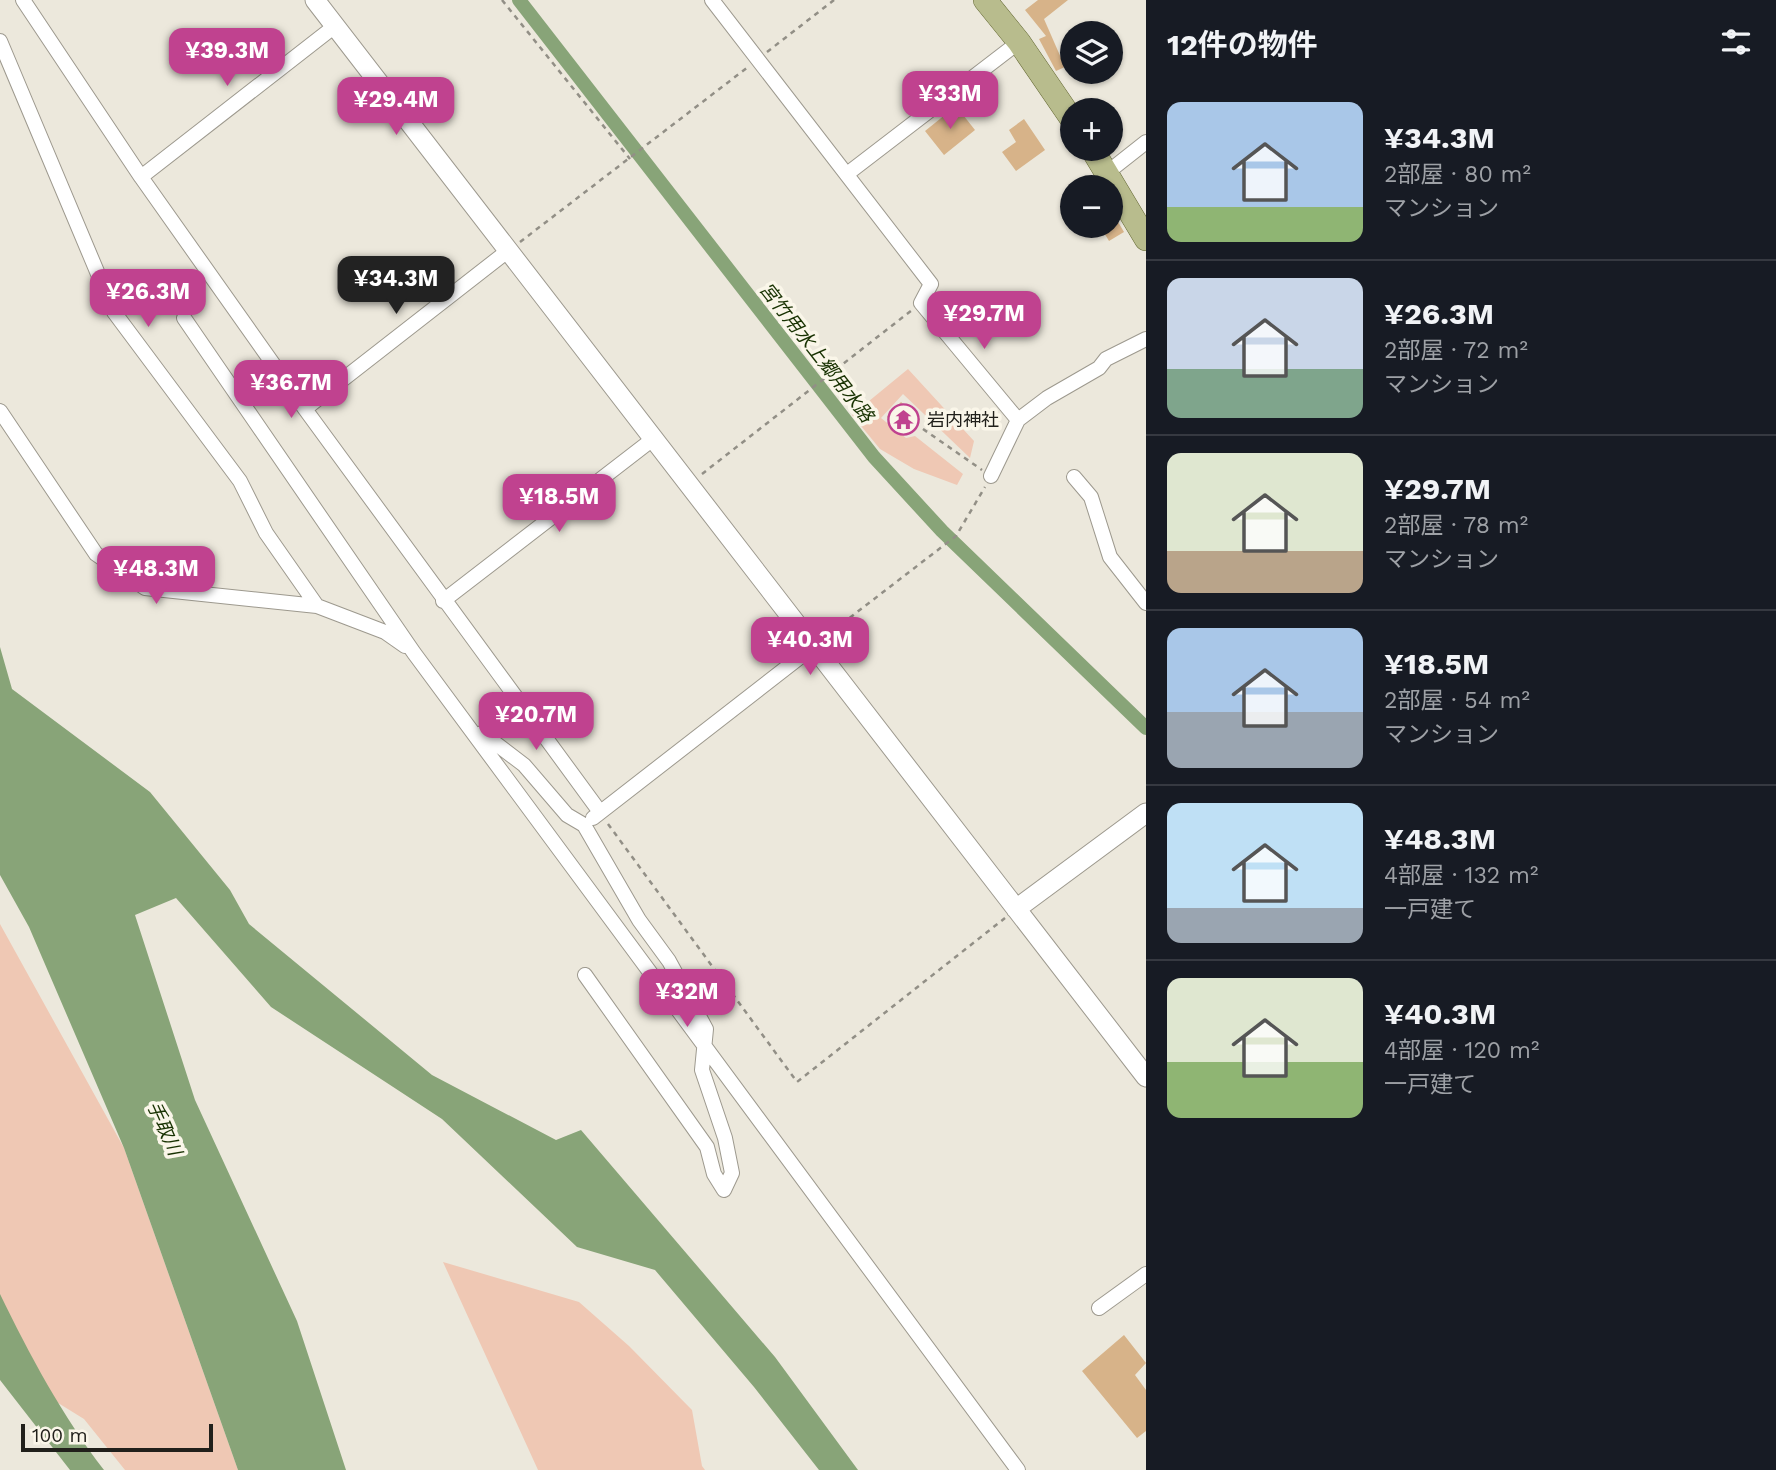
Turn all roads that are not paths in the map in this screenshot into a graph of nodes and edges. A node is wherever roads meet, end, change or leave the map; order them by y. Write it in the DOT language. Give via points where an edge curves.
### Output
graph roads {
  1 [pos="23,0"];
  2 [pos="315,0"];
  3 [pos="712,0"];
  4 [pos="985,0"];
  5 [pos="335,26"];
  6 [pos="0,41"];
  7 [pos="1019,42"];
  8 [pos="1060,102"];
  9 [pos="1146,142"];
  10 [pos="1100,161"];
  11 [pos="1108,172"];
  12 [pos="847,174"];
  13 [pos="141,177"];
  14 [pos="1146,239"];
  15 [pos="509,250"];
  16 [pos="184,318"];
  17 [pos="1146,339"];
  18 [pos="304,409"];
  19 [pos="0,411"];
  20 [pos="1018,420"];
  21 [pos="653,439"];
  22 [pos="991,476"];
  23 [pos="1074,477"];
  24 [pos="443,601"];
  25 [pos="1146,603"];
  26 [pos="317,606"];
  27 [pos="813,647"];
  28 [pos="414,653"];
  29 [pos="476,736"];
  30 [pos="600,812"];
  31 [pos="1146,813"];
  32 [pos="584,825"];
  33 [pos="1016,909"];
  34 [pos="586,975"];
  35 [pos="705,1045"];
  36 [pos="1146,1077"];
  37 [pos="1146,1274"];
  38 [pos="1099,1308"];
  39 [pos="1018,1470"];
  1 -- 13 [label="street"];
  2 -- 5 [label="street"];
  3 -- 12 [label="street"];
  4 -- 7 [label="main road"];
  5 -- 13 [label="street"];
  5 -- 15 [label="street"];
  6 -- 26 [label="street" via="114,312 240,481 266,533"];
  7 -- 8 [label="main road"];
  7 -- 12 [label="street"];
  9 -- 11 [label="street"];
  10 -- 11 [label="main road"];
  11 -- 14 [label="main road"];
  12 -- 20 [label="street" via="932,284 921,303"];
  13 -- 18 [label="street"];
  15 -- 18 [label="street"];
  15 -- 21 [label="street"];
  16 -- 28 [label="street"];
  17 -- 20 [label="street" via="1105,359 1099,368"];
  18 -- 24 [label="street"];
  19 -- 26 [label="street" via="96,554 145,588"];
  20 -- 22 [label="street"];
  21 -- 24 [label="street"];
  21 -- 27 [label="street"];
  23 -- 25 [label="street" via="1091,496 1110,557"];
  24 -- 30 [label="street"];
  26 -- 28 [label="street" via="385,632"];
  27 -- 30 [label="street"];
  27 -- 33 [label="street"];
  28 -- 29 [label="street"];
  29 -- 32 [label="street" via="482,733 524,765 567,815"];
  29 -- 35 [label="street"];
  30 -- 32 [label="street"];
  31 -- 33 [label="street"];
  32 -- 35 [label="street" via="706,1028"];
  33 -- 36 [label="street"];
  34 -- 35 [label="street" via="707,1147 724,1190 732,1173 702,1070"];
  35 -- 39 [label="street"];
  37 -- 38 [label="street"];
}
